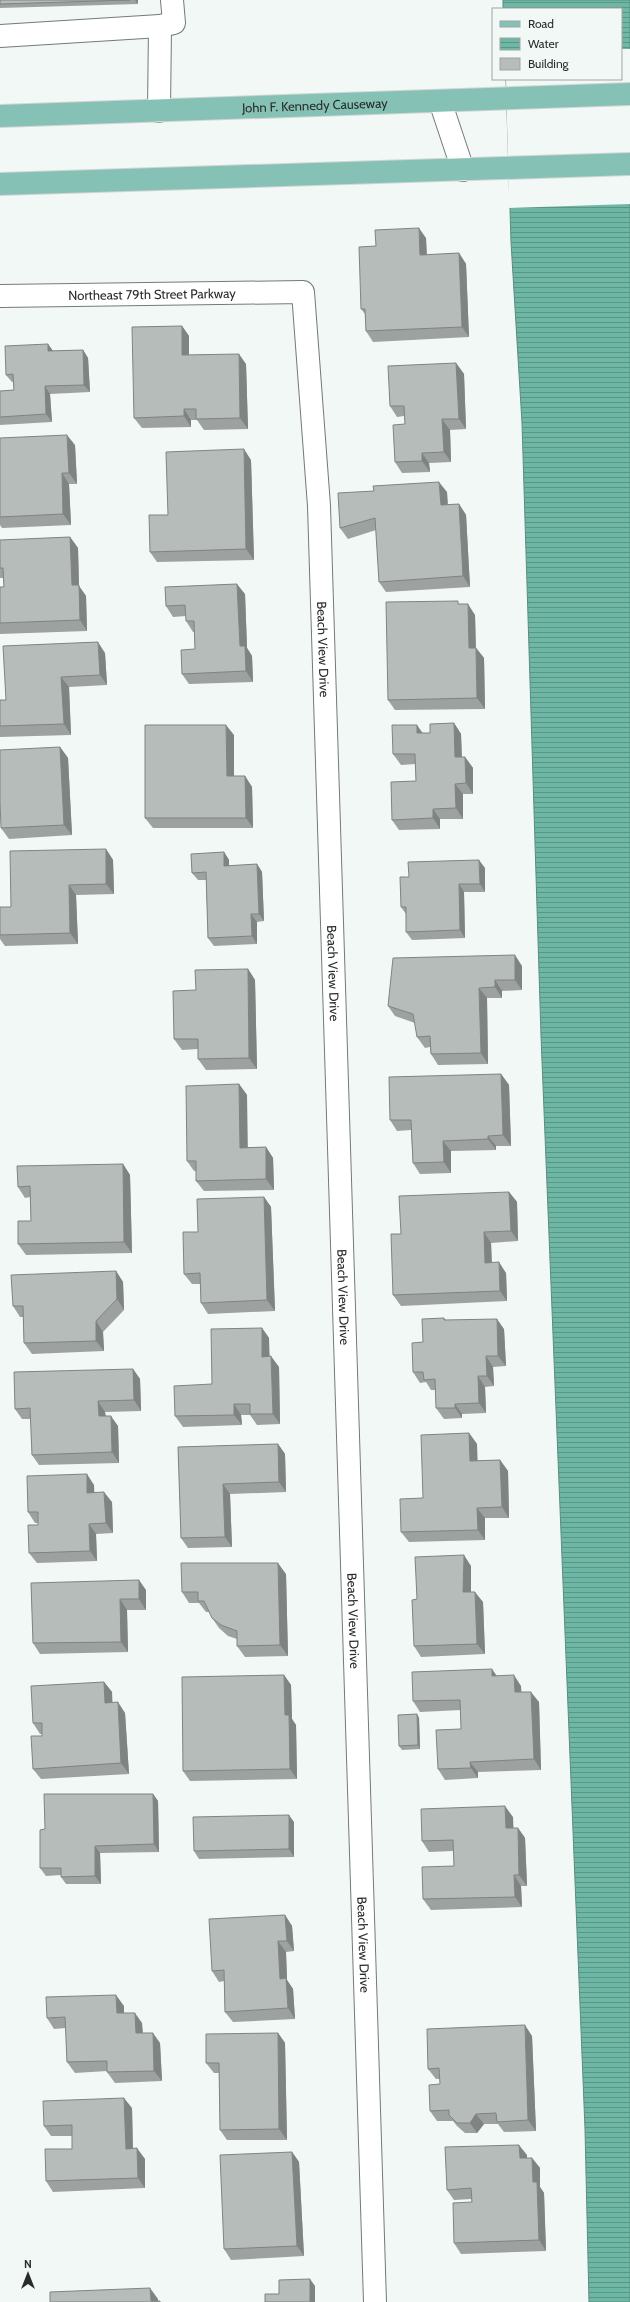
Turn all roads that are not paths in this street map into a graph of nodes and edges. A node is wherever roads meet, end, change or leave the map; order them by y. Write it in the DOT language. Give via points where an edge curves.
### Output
graph roads {
  1 [pos="172,0"];
  2 [pos="160,26"];
  3 [pos="0,36"];
  4 [pos="630,94"];
  5 [pos="440,100"];
  6 [pos="159,111"];
  7 [pos="0,116"];
  8 [pos="630,164"];
  9 [pos="463,170"];
  10 [pos="0,184"];
  11 [pos="303,292"];
  12 [pos="0,296"];
  13 [pos="375,2302"];
  1 -- 2 [label="street" via="174,23"];
  2 -- 3 [label="street"];
  2 -- 6 [label="street"];
  4 -- 5 [label="main road, John F. Kennedy Causeway"];
  5 -- 6 [label="main road, John F. Kennedy Causeway"];
  5 -- 9 [label="street"];
  6 -- 7 [label="main road, John F. Kennedy Causeway"];
  8 -- 9 [label="main road"];
  9 -- 10 [label="main road"];
  11 -- 12 [label="street, Northeast 79th Street Parkway"];
  11 -- 13 [label="street, Beach View Drive" via="319,514"];
}
